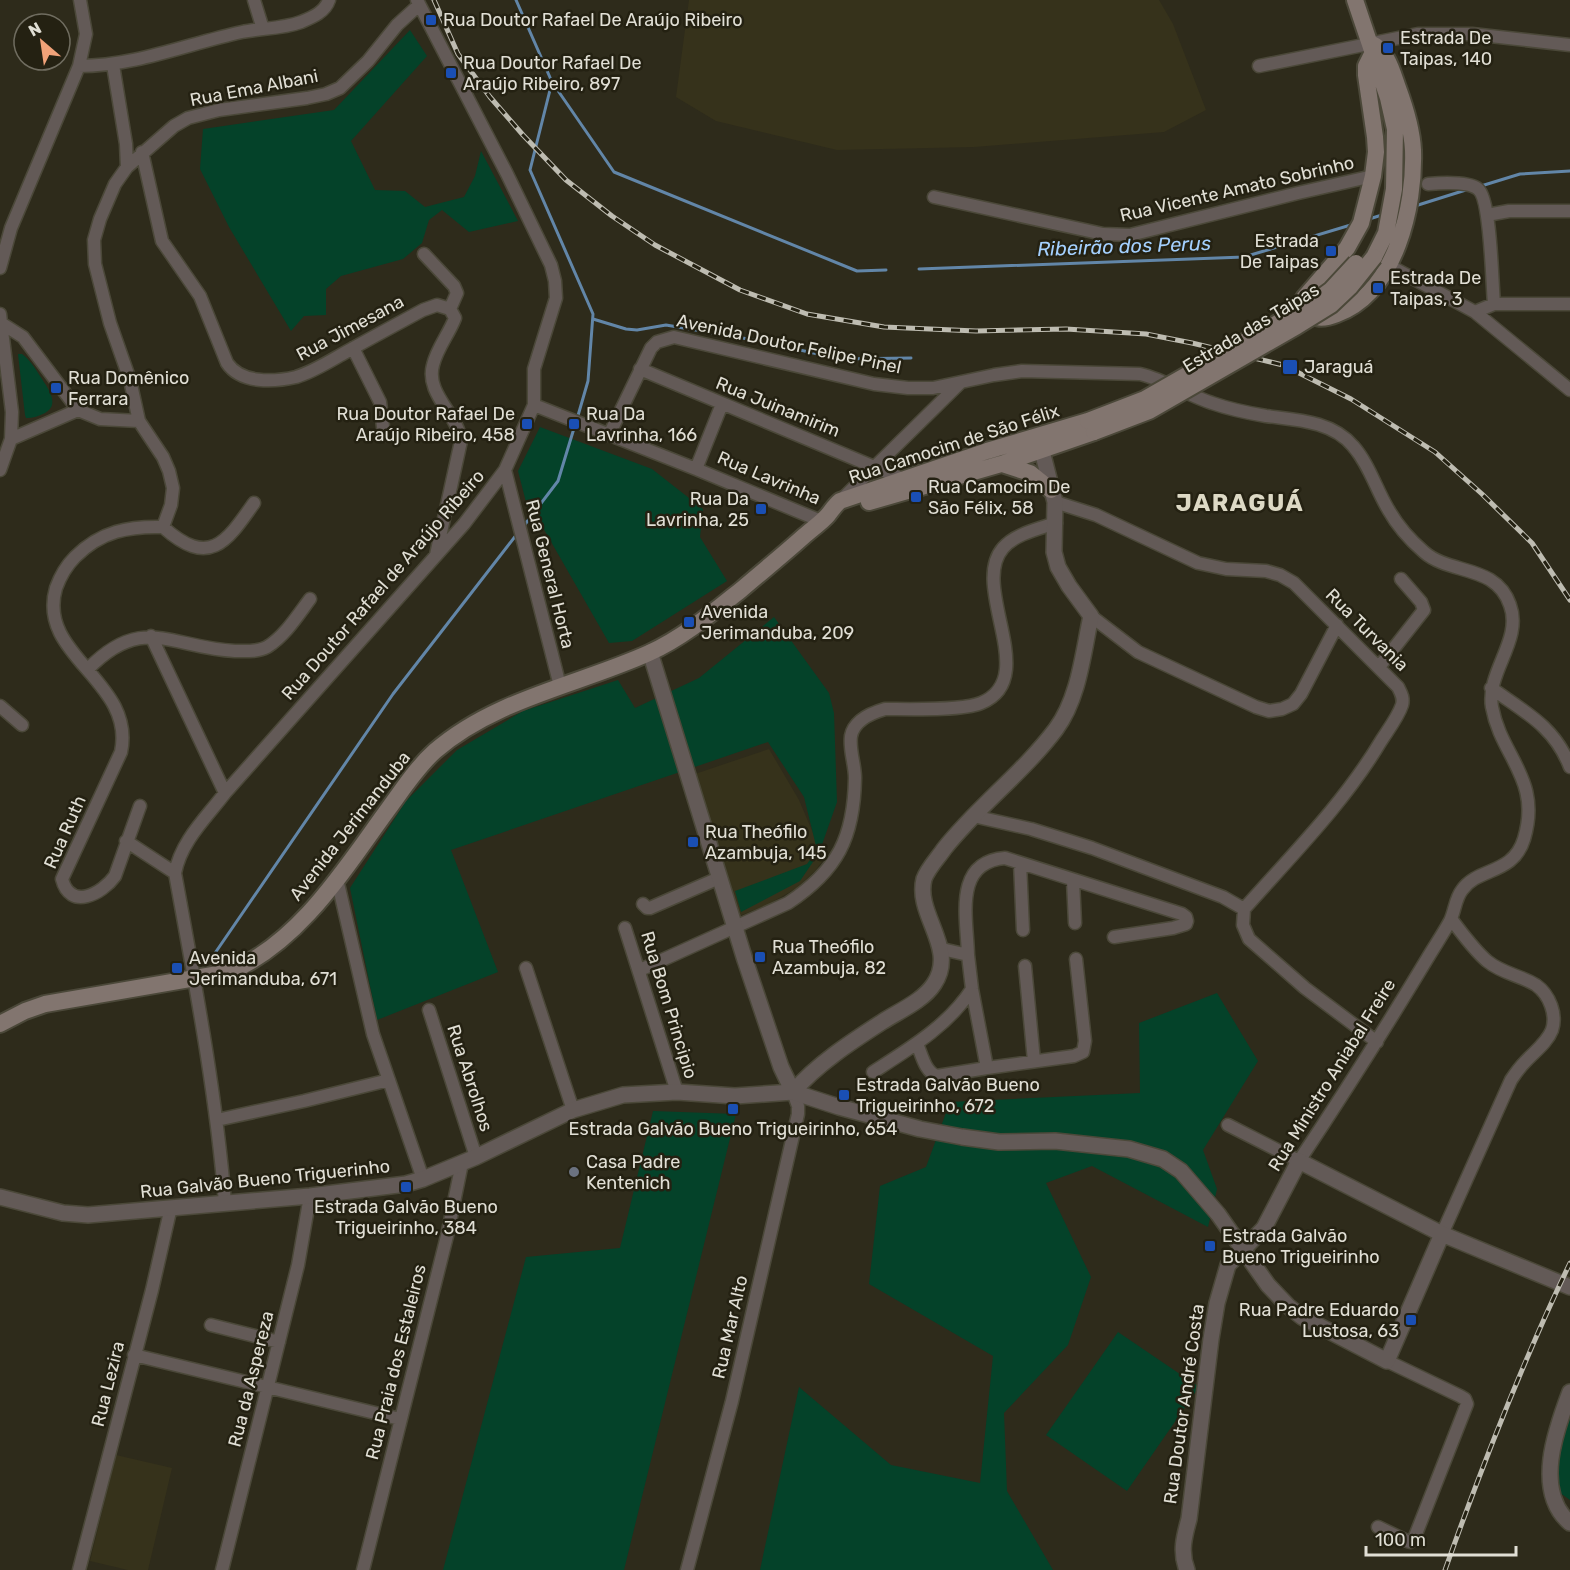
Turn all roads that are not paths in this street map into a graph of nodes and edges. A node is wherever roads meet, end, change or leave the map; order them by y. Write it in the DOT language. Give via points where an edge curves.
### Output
graph roads {
  1 [pos="80,0"];
  2 [pos="254,0"];
  3 [pos="329,0"];
  4 [pos="1355,0"];
  5 [pos="418,2"];
  6 [pos="263,29"];
  7 [pos="1570,45"];
  8 [pos="1371,48"];
  9 [pos="113,65"];
  10 [pos="79,66"];
  11 [pos="1259,66"];
  12 [pos="142,152"];
  13 [pos="127,167"];
  14 [pos="1373,177"];
  15 [pos="1428,184"];
  16 [pos="934,197"];
  17 [pos="1570,212"];
  18 [pos="1488,215"];
  19 [pos="424,254"];
  20 [pos="1390,266"];
  21 [pos="0,268"];
  22 [pos="1494,304"];
  23 [pos="1570,304"];
  24 [pos="450,309"];
  25 [pos="1475,312"];
  26 [pos="1,319"];
  27 [pos="353,348"];
  28 [pos="640,369"];
  29 [pos="960,383"];
  30 [pos="1570,390"];
  31 [pos="722,404"];
  32 [pos="534,405"];
  33 [pos="78,410"];
  34 [pos="139,420"];
  35 [pos="1091,426"];
  36 [pos="384,435"];
  37 [pos="609,435"];
  38 [pos="11,439"];
  39 [pos="1042,451"];
  40 [pos="1001,464"];
  41 [pos="874,467"];
  42 [pos="696,469"];
  43 [pos="0,470"];
  44 [pos="505,470"];
  45 [pos="903,480"];
  46 [pos="1053,496"];
  47 [pos="840,501"];
  48 [pos="254,503"];
  49 [pos="825,518"];
  50 [pos="1056,523"];
  51 [pos="164,527"];
  52 [pos="436,556"];
  53 [pos="1401,579"];
  54 [pos="310,598"];
  55 [pos="1091,616"];
  56 [pos="1337,625"];
  57 [pos="151,636"];
  58 [pos="650,652"];
  59 [pos="1379,667"];
  60 [pos="88,669"];
  61 [pos="560,686"];
  62 [pos="1491,688"];
  63 [pos="0,706"];
  64 [pos="22,725"];
  65 [pos="1570,767"];
  66 [pos="225,793"];
  67 [pos="140,806"];
  68 [pos="973,816"];
  69 [pos="126,841"];
  70 [pos="1020,863"];
  71 [pos="175,873"];
  72 [pos="719,878"];
  73 [pos="337,879"];
  74 [pos="1073,881"];
  75 [pos="644,904"];
  76 [pos="1244,909"];
  77 [pos="1451,919"];
  78 [pos="1075,923"];
  79 [pos="626,928"];
  80 [pos="735,928"];
  81 [pos="1023,930"];
  82 [pos="1114,937"];
  83 [pos="942,949"];
  84 [pos="968,955"];
  85 [pos="1076,959"];
  86 [pos="1025,966"];
  87 [pos="526,968"];
  88 [pos="640,970"];
  89 [pos="194,978"];
  90 [pos="972,989"];
  91 [pos="429,1010"];
  92 [pos="0,1024"];
  93 [pos="1377,1042"];
  94 [pos="917,1044"];
  95 [pos="1034,1061"];
  96 [pos="987,1068"];
  97 [pos="873,1072"];
  98 [pos="389,1080"];
  99 [pos="677,1092"];
  100 [pos="793,1092"];
  101 [pos="573,1110"];
  102 [pos="217,1120"];
  103 [pos="1228,1125"];
  104 [pos="469,1160"];
  105 [pos="1299,1161"];
  106 [pos="423,1179"];
  107 [pos="310,1196"];
  108 [pos="0,1197"];
  109 [pos="225,1203"];
  110 [pos="171,1207"];
  111 [pos="1442,1234"];
  112 [pos="1244,1250"];
  113 [pos="1570,1287"];
  114 [pos="211,1325"];
  115 [pos="279,1342"];
  116 [pos="134,1355"];
  117 [pos="1386,1361"];
  118 [pos="268,1388"];
  119 [pos="1570,1392"];
  120 [pos="400,1419"];
  121 [pos="1570,1523"];
  122 [pos="1378,1527"];
  123 [pos="79,1570"];
  124 [pos="222,1570"];
  125 [pos="363,1570"];
  126 [pos="687,1570"];
  127 [pos="1187,1570"];
  1 -- 10 [label="street" via="86,34"];
  2 -- 6 [label="street"];
  3 -- 6 [label="street" via="325,8 301,22"];
  4 -- 8 [label="main road, Estrada das Taipas"];
  5 -- 12 [label="street, Rua Ema Albani" via="351,80 340,87 307,98 188,118"];
  5 -- 32 [label="street, Rua Doutor Rafael de Araújo Ribeiro" via="551,265 556,298 534,369"];
  6 -- 9 [label="street"];
  7 -- 8 [label="street" via="1477,34 1418,33"];
  8 -- 11 [label="street"];
  8 -- 14 [label="main road" via="1366,75 1375,137"];
  8 -- 20 [label="main road" via="1382,50 1394,74 1413,147 1412,188"];
  8 -- 35 [label="main road, Estrada das Taipas, bridge" via="1395,129 1394,189 1386,233 1350,288 1297,326 1149,411"];
  9 -- 10 [label="street"];
  9 -- 13 [label="street"];
  10 -- 21 [label="street" via="11,228"];
  12 -- 13 [label="street, Rua Ema Albani"];
  12 -- 27 [label="street, Rua Jimesana" via="162,240 200,296 232,370 253,379 284,379 309,372"];
  13 -- 34 [label="street, Rua Ema Albani" via="100,219 94,240 95,264"];
  14 -- 16 [label="street, Rua Vicente Amato Sobrinho" via="1130,235 1103,234"];
  14 -- 20 [label="main road" via="1361,223 1347,248 1304,298 1303,305 1317,318 1345,311 1368,295"];
  15 -- 18 [label="street" via="1442,182 1478,189"];
  17 -- 18 [label="street" via="1509,211"];
  18 -- 22 [label="street"];
  19 -- 24 [label="street" via="457,293"];
  20 -- 25 [label="street"];
  22 -- 23 [label="street"];
  22 -- 25 [label="street"];
  24 -- 27 [label="street, Rua Jimesana" via="437,305 423,310"];
  24 -- 52 [label="street" via="455,318 433,363 431,377 461,441"];
  25 -- 30 [label="street"];
  26 -- 33 [label="street" via="23,337"];
  26 -- 38 [label="street" via="12,412"];
  27 -- 36 [label="street" via="380,402"];
  28 -- 29 [label="street, Avenida Doutor Felipe Pinel" via="657,342 674,337 874,384 925,388"];
  28 -- 31 [label="street, Rua Juinamirim"];
  28 -- 37 [label="street, Avenida Doutor Felipe Pinel"];
  29 -- 41 [label="street"];
  29 -- 62 [label="street, Avenida Doutor Felipe Pinel" via="1023,371 1140,374 1210,403 1313,423 1341,435 1362,458 1388,510 1425,553 1440,562 1482,574 1497,585 1510,603 1512,627"];
  31 -- 41 [label="street, Rua Juinamirim"];
  31 -- 42 [label="street"];
  32 -- 37 [label="street, Rua Lavrinha"];
  32 -- 44 [label="street, Rua Doutor Rafael de Araújo Ribeiro"];
  33 -- 34 [label="street" via="100,419"];
  33 -- 38 [label="street"];
  34 -- 51 [label="street, Rua Ema Albani" via="170,471 173,488"];
  35 -- 39 [label="main road, Rua Camocim de São Félix"];
  35 -- 45 [label="main road, Rua Camocim de São Félix" via="987,451"];
  37 -- 42 [label="street, Rua Lavrinha"];
  38 -- 43 [label="street"];
  39 -- 40 [label="main road, Rua Camocim de São Félix"];
  39 -- 46 [label="street"];
  40 -- 46 [label="main road" via="1030,473"];
  40 -- 49 [label="main road, Rua Camocim de São Félix"];
  41 -- 45 [label="street, Rua Juinamirim"];
  41 -- 47 [label="street"];
  42 -- 49 [label="street, Rua Lavrinha"];
  44 -- 52 [label="street, Rua Doutor Rafael de Araújo Ribeiro"];
  44 -- 61 [label="street, Rua General Horta"];
  45 -- 47 [label="main road, Rua Camocim de São Félix"];
  46 -- 50 [label="street"];
  46 -- 56 [label="street, Rua Turvania" via="1198,563 1280,575 1294,583"];
  47 -- 49 [label="main road, Rua Camocim de São Félix"];
  48 -- 51 [label="street" via="219,545 190,546"];
  49 -- 58 [label="main road, Avenida Jerimanduba" via="704,620"];
  50 -- 55 [label="street" via="1054,552 1058,567"];
  50 -- 80 [label="street" via="1017,537 996,558 993,581 1006,667 997,691 972,706 885,709 861,719 851,736 855,776 852,814 838,855 809,889"];
  51 -- 60 [label="street" via="137,526 98,539 70,561 59,579 54,597 60,636"];
  52 -- 66 [label="street, Rua Doutor Rafael de Araújo Ribeiro"];
  53 -- 59 [label="street" via="1424,610"];
  54 -- 57 [label="street" via="283,634 262,649 220,650"];
  55 -- 56 [label="street" via="1138,652 1269,711 1293,704 1301,694"];
  55 -- 68 [label="street" via="1073,695 1058,727"];
  56 -- 59 [label="street, Rua Turvania"];
  57 -- 60 [label="street" via="123,642"];
  57 -- 66 [label="street"];
  58 -- 61 [label="main road, Avenida Jerimanduba"];
  58 -- 72 [label="street"];
  59 -- 76 [label="street, Rua Turvania" via="1402,695 1399,713 1331,811"];
  60 -- 69 [label="street, Rua Ruth" via="115,709 122,725 123,742 67,866 62,879 64,889 81,897 109,884"];
  61 -- 73 [label="main road, Avenida Jerimanduba" via="500,711 435,751"];
  62 -- 65 [label="street" via="1538,721 1561,746"];
  62 -- 77 [label="street, Avenida Doutor Felipe Pinel" via="1496,720 1528,794 1524,838 1510,861 1463,888"];
  63 -- 64 [label="street"];
  66 -- 71 [label="street, Rua Doutor Rafael de Araújo Ribeiro" via="183,848"];
  67 -- 69 [label="street, Rua Ruth"];
  68 -- 76 [label="street" via="1092,848 1223,897"];
  68 -- 83 [label="street" via="924,879 931,924"];
  69 -- 71 [label="street"];
  70 -- 74 [label="street"];
  70 -- 81 [label="street"];
  70 -- 84 [label="street" via="993,859 982,864 969,881"];
  71 -- 89 [label="street"];
  72 -- 75 [label="street" via="650,908"];
  72 -- 80 [label="street"];
  73 -- 89 [label="main road, Avenida Jerimanduba" via="268,952 230,972"];
  73 -- 98 [label="street" via="371,1024"];
  74 -- 78 [label="street"];
  74 -- 82 [label="street" via="1182,914 1188,921 1173,928"];
  76 -- 93 [label="street" via="1243,925 1249,939 1305,988"];
  77 -- 93 [label="street, Rua Ministro Aniabal Freire"];
  77 -- 111 [label="street" via="1486,960 1537,986 1553,1013 1547,1040 1511,1080"];
  79 -- 88 [label="street, Rua Bom Principio"];
  80 -- 88 [label="street"];
  80 -- 100 [label="street"];
  83 -- 84 [label="street"];
  83 -- 100 [label="street" via="940,971 926,993 870,1029 806,1077"];
  84 -- 90 [label="street"];
  85 -- 95 [label="street" via="1084,1048 1079,1054"];
  86 -- 95 [label="street"];
  87 -- 101 [label="street"];
  88 -- 99 [label="street, Rua Bom Principio"];
  89 -- 92 [label="main road, Avenida Jerimanduba" via="45,1004"];
  89 -- 102 [label="street"];
  90 -- 94 [label="street" via="958,1009"];
  90 -- 96 [label="street"];
  91 -- 104 [label="street, Rua Abrolhos"];
  93 -- 105 [label="street, Rua Ministro Aniabal Freire"];
  94 -- 96 [label="street" via="928,1071 937,1076"];
  94 -- 97 [label="street"];
  95 -- 96 [label="street"];
  98 -- 102 [label="street"];
  98 -- 106 [label="street"];
  99 -- 100 [label="street, Rua Galvão Bueno Triguerinho" via="735,1096"];
  99 -- 101 [label="street, Rua Galvão Bueno Triguerinho" via="622,1095"];
  100 -- 112 [label="street, Rua Galvão Bueno Triguerinho" via="920,1129 962,1137 1129,1149 1163,1160 1181,1171"];
  100 -- 126 [label="street, Rua Mar Alto" via="798,1106 795,1126 732,1401"];
  101 -- 104 [label="street, Rua Galvão Bueno Triguerinho"];
  102 -- 109 [label="street"];
  103 -- 105 [label="street"];
  104 -- 106 [label="street, Rua Galvão Bueno Triguerinho"];
  104 -- 120 [label="street, Rua Praia dos Estaleiros"];
  105 -- 111 [label="street"];
  105 -- 112 [label="street, Rua Ministro Aniabal Freire" via="1264,1228"];
  106 -- 107 [label="street, Rua Galvão Bueno Triguerinho"];
  107 -- 109 [label="street, Rua Galvão Bueno Triguerinho"];
  107 -- 115 [label="street, Rua da Aspereza"];
  108 -- 110 [label="street, Rua Galvão Bueno Triguerinho" via="81,1214"];
  109 -- 110 [label="street, Rua Galvão Bueno Triguerinho"];
  110 -- 116 [label="street, Rua Lezira"];
  111 -- 113 [label="street"];
  111 -- 117 [label="street"];
  112 -- 117 [label="street, Rua Galvão Bueno Triguerinho" via="1268,1285 1302,1317"];
  112 -- 127 [label="street, Rua Doutor André Costa" via="1228,1265 1217,1303 1183,1544"];
  114 -- 115 [label="street"];
  115 -- 118 [label="street, Rua da Aspereza"];
  116 -- 118 [label="street"];
  116 -- 123 [label="street, Rua Lezira"];
  117 -- 122 [label="street, Rua Galvão Bueno Triguerinho" via="1461,1396 1466,1408 1414,1539 1410,1542"];
  118 -- 120 [label="street"];
  118 -- 124 [label="street, Rua da Aspereza"];
  119 -- 121 [label="street" via="1551,1452 1550,1475 1554,1497"];
  120 -- 125 [label="street, Rua Praia dos Estaleiros"];
}
